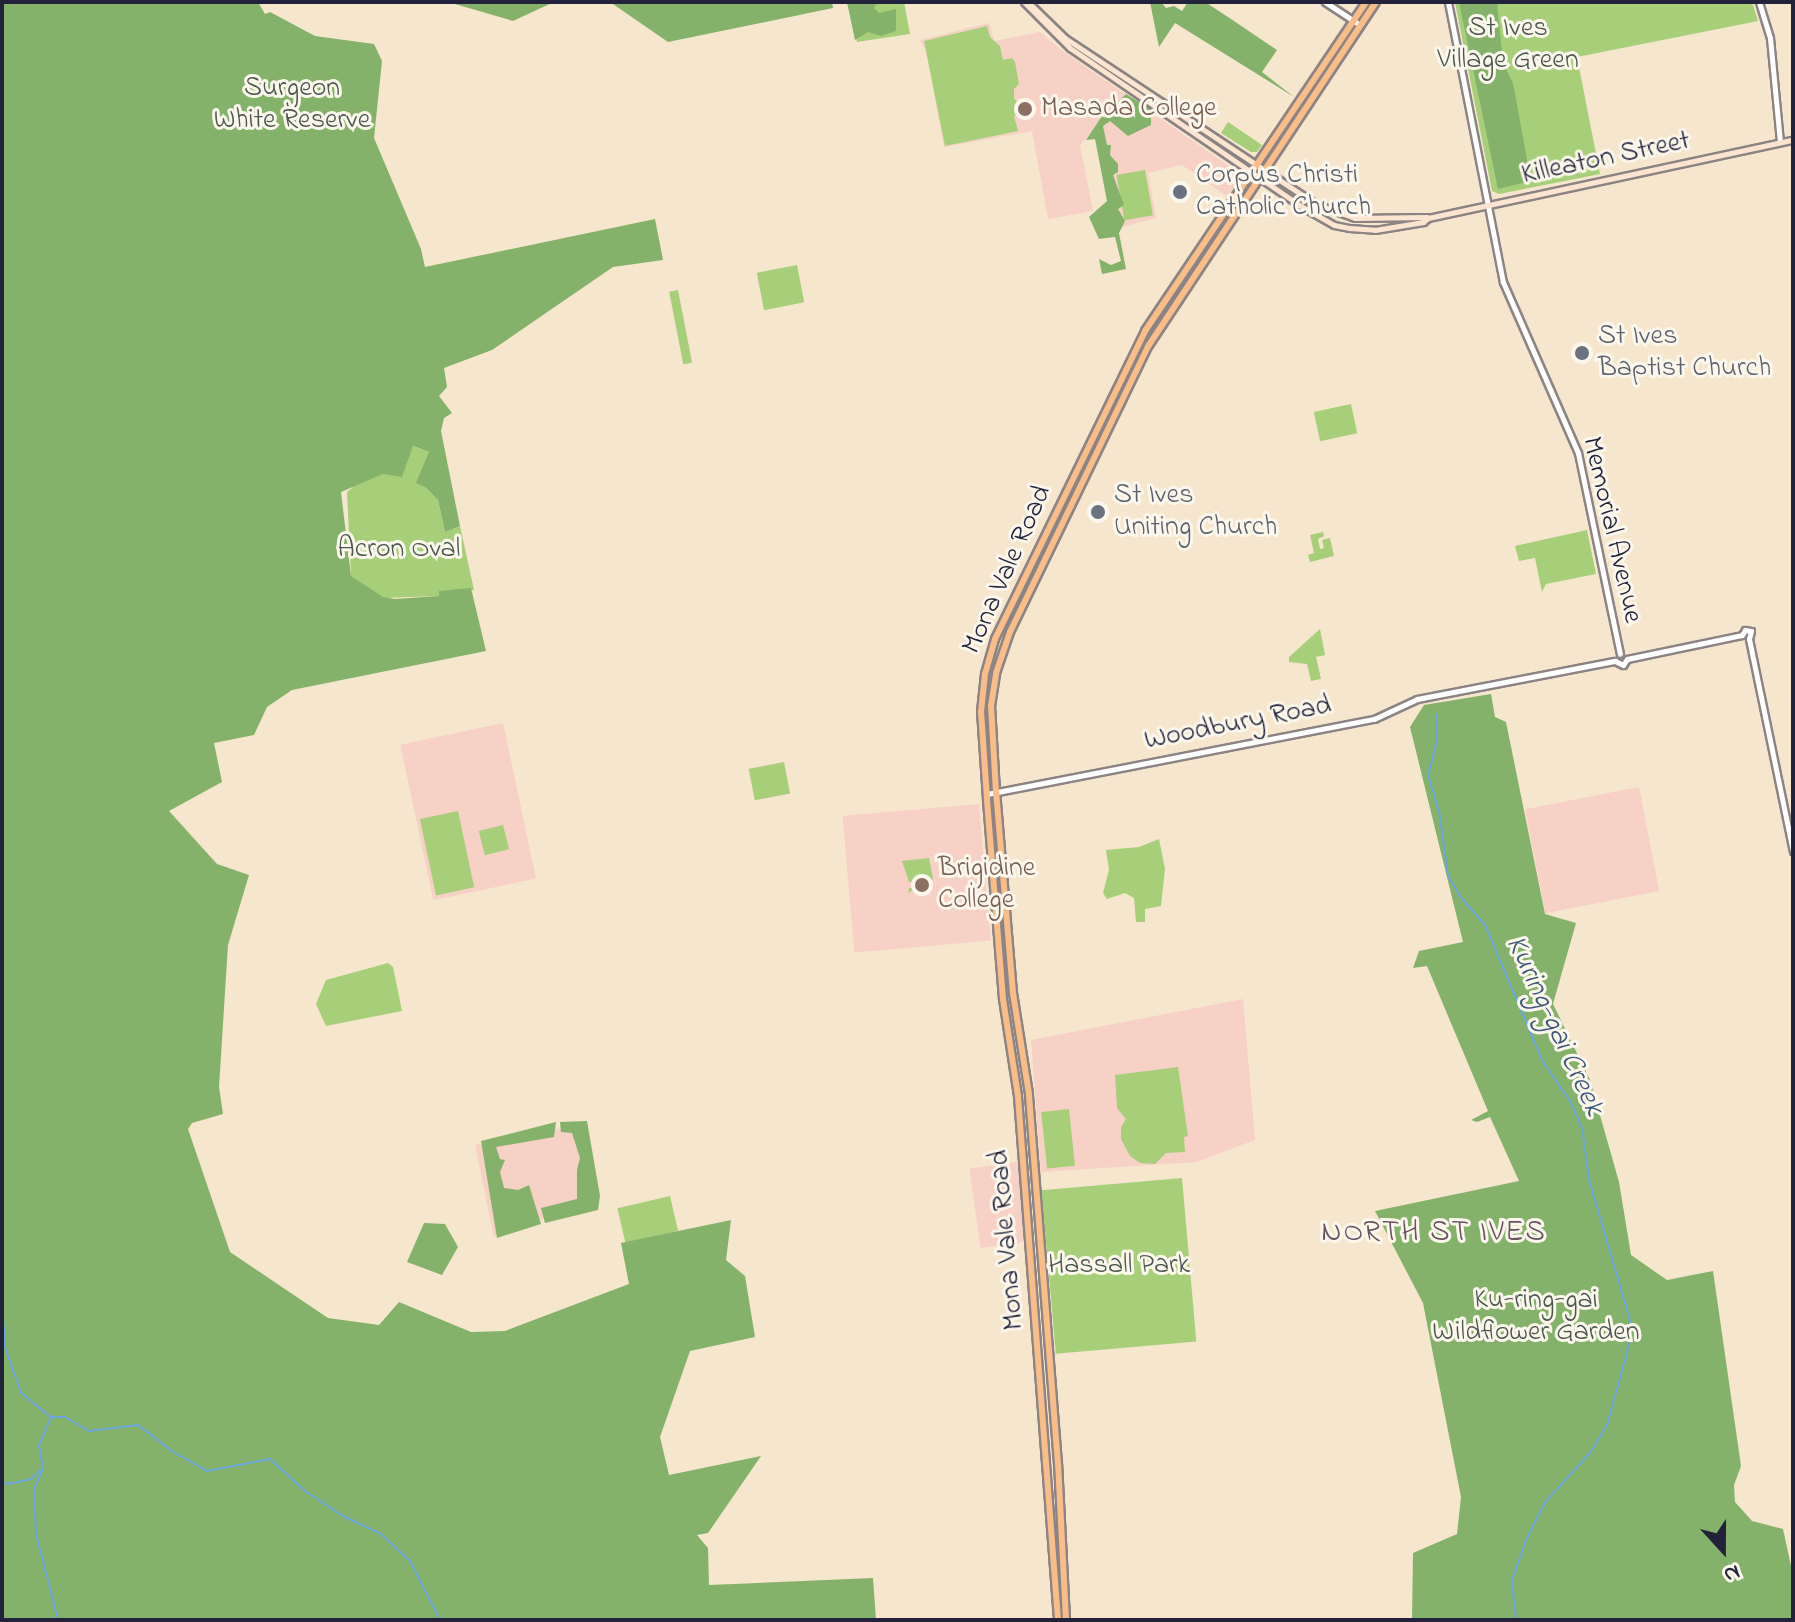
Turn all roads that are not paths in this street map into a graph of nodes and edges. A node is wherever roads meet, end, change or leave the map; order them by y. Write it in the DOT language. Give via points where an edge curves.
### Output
graph roads {
  1 [pos="1026,2"];
  2 [pos="1325,2"];
  3 [pos="1366,2"];
  4 [pos="1376,2"];
  5 [pos="1448,2"];
  6 [pos="1759,2"];
  7 [pos="1357,23"];
  8 [pos="1779,129"];
  9 [pos="1793,140"];
  10 [pos="1780,142"];
  11 [pos="1254,168"];
  12 [pos="1262,173"];
  13 [pos="1488,205"];
  14 [pos="1428,218"];
  15 [pos="1620,654"];
  16 [pos="1627,659"];
  17 [pos="1615,661"];
  18 [pos="996,792"];
  19 [pos="987,794"];
  20 [pos="1793,851"];
  21 [pos="1058,1620"];
  22 [pos="1066,1620"];
  1 -- 11 [label="main road" via="1065,38"];
  2 -- 7 [label="street"];
  3 -- 7 [label="highway, Mona Vale Road"];
  4 -- 7 [label="highway, Mona Vale Road"];
  5 -- 13 [label="street, Memorial Avenue"];
  6 -- 8 [label="street" via="1770,38"];
  7 -- 11 [label="highway, Mona Vale Road"];
  7 -- 12 [label="highway, Mona Vale Road"];
  8 -- 9 [label="street"];
  8 -- 10 [label="street"];
  9 -- 10 [label="main road, Killeaton Street"];
  10 -- 13 [label="main road, Killeaton Street"];
  11 -- 12 [label="main road"];
  11 -- 19 [label="highway, Mona Vale Road" via="1145,331 995,639 981,702"];
  12 -- 14 [label="main road, Killeaton Street" via="1338,213 1369,220"];
  12 -- 14 [label="main road, Killeaton Street" via="1330,223 1375,230"];
  12 -- 18 [label="highway, Mona Vale Road" via="1149,345 1010,632 992,696"];
  13 -- 14 [label="main road, Killeaton Street"];
  13 -- 15 [label="street, Memorial Avenue" via="1507,294 1578,453"];
  15 -- 16 [label="street"];
  15 -- 17 [label="street"];
  16 -- 17 [label="street, Woodbury Road" via="1622,666"];
  16 -- 20 [label="street" via="1742,635 1749,639"];
  17 -- 18 [label="street, Woodbury Road" via="1417,699 1374,719"];
  18 -- 19 [label="street, Woodbury Road"];
  18 -- 22 [label="highway, Mona Vale Road" via="1013,993 1029,1094"];
  19 -- 21 [label="highway, Mona Vale Road" via="1003,999 1018,1096"];
}
